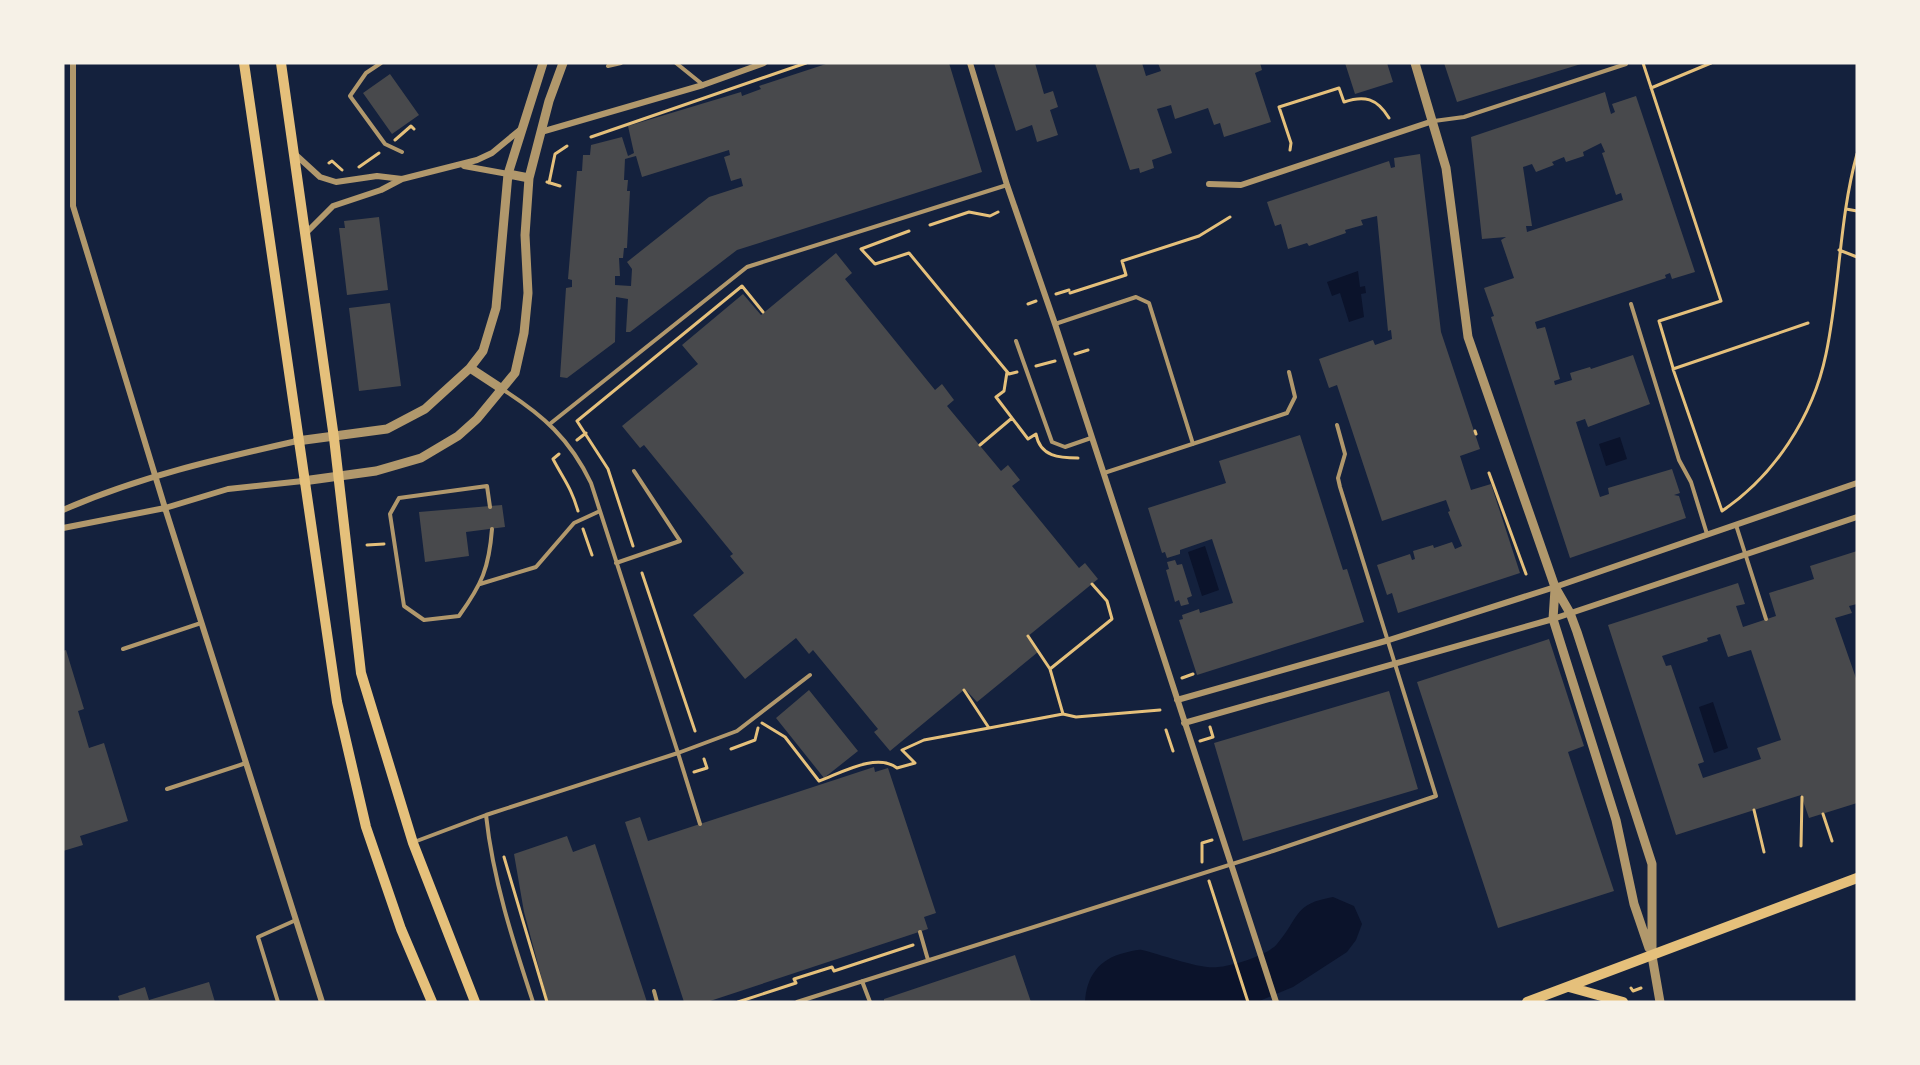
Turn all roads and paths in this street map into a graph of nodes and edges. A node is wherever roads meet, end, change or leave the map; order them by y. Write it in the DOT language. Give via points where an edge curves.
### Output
graph roads {
  1 [pos="73,63"];
  2 [pos="244,63"];
  3 [pos="281,63"];
  4 [pos="381,63"];
  5 [pos="543,63"];
  6 [pos="563,63"];
  7 [pos="610,63"];
  8 [pos="621,63"];
  9 [pos="676,63"];
  10 [pos="764,63"];
  11 [pos="806,63"];
  12 [pos="970,63"];
  13 [pos="1415,63"];
  14 [pos="1643,63"];
  15 [pos="1711,63"];
  16 [pos="1626,64"];
  17 [pos="703,85"];
  18 [pos="1651,88"];
  19 [pos="1389,118"];
  20 [pos="1434,121"];
  21 [pos="524,126"];
  22 [pos="414,129"];
  23 [pos="542,132"];
  24 [pos="591,137"];
  25 [pos="392,143"];
  26 [pos="567,146"];
  27 [pos="1290,150"];
  28 [pos="402,152"];
  29 [pos="293,153"];
  30 [pos="379,153"];
  31 [pos="1857,154"];
  32 [pos="329,163"];
  33 [pos="460,165"];
  34 [pos="356,168"];
  35 [pos="349,173"];
  36 [pos="508,174"];
  37 [pos="529,178"];
  38 [pos="402,179"];
  39 [pos="1209,184"];
  40 [pos="560,186"];
  41 [pos="1007,186"];
  42 [pos="1846,209"];
  43 [pos="1857,211"];
  44 [pos="1006,212"];
  45 [pos="1230,217"];
  46 [pos="930,225"];
  47 [pos="909,231"];
  48 [pos="306,233"];
  49 [pos="1839,250"];
  50 [pos="1857,257"];
  51 [pos="1056,294"];
  52 [pos="1036,301"];
  53 [pos="1028,304"];
  54 [pos="1631,304"];
  55 [pos="764,312"];
  56 [pos="1808,323"];
  57 [pos="1055,324"];
  58 [pos="1016,341"];
  59 [pos="1088,350"];
  60 [pos="1075,354"];
  61 [pos="1055,361"];
  62 [pos="1036,366"];
  63 [pos="470,368"];
  64 [pos="1673,369"];
  65 [pos="1018,371"];
  66 [pos="1008,372"];
  67 [pos="1289,372"];
  68 [pos="502,389"];
  69 [pos="1012,418"];
  70 [pos="551,423"];
  71 [pos="1337,425"];
  72 [pos="586,433"];
  73 [pos="334,438"];
  74 [pos="1091,438"];
  75 [pos="577,440"];
  76 [pos="297,441"];
  77 [pos="1192,444"];
  78 [pos="980,445"];
  79 [pos="559,454"];
  80 [pos="1078,458"];
  81 [pos="634,471"];
  82 [pos="1489,473"];
  83 [pos="1102,474"];
  84 [pos="338,475"];
  85 [pos="155,476"];
  86 [pos="303,481"];
  87 [pos="1857,483"];
  88 [pos="490,507"];
  89 [pos="165,508"];
  90 [pos="63,510"];
  91 [pos="578,511"];
  92 [pos="600,511"];
  93 [pos="1857,517"];
  94 [pos="1736,525"];
  95 [pos="583,527"];
  96 [pos="63,528"];
  97 [pos="492,529"];
  98 [pos="1707,535"];
  99 [pos="384,544"];
  100 [pos="368,545"];
  101 [pos="633,546"];
  102 [pos="592,555"];
  103 [pos="1745,555"];
  104 [pos="616,563"];
  105 [pos="642,573"];
  106 [pos="1526,573"];
  107 [pos="479,584"];
  108 [pos="1092,584"];
  109 [pos="1555,587"];
  110 [pos="1570,613"];
  111 [pos="1766,619"];
  112 [pos="1553,620"];
  113 [pos="201,623"];
  114 [pos="1028,636"];
  115 [pos="1389,640"];
  116 [pos="123,649"];
  117 [pos="1396,663"];
  118 [pos="1050,669"];
  119 [pos="1192,674"];
  120 [pos="810,675"];
  121 [pos="1180,678"];
  122 [pos="964,690"];
  123 [pos="1177,700"];
  124 [pos="1160,710"];
  125 [pos="1063,714"];
  126 [pos="1184,723"];
  127 [pos="1209,726"];
  128 [pos="989,728"];
  129 [pos="695,730"];
  130 [pos="1166,730"];
  131 [pos="1200,741"];
  132 [pos="731,749"];
  133 [pos="1173,751"];
  134 [pos="678,753"];
  135 [pos="704,759"];
  136 [pos="246,762"];
  137 [pos="693,773"];
  138 [pos="167,789"];
  139 [pos="1802,797"];
  140 [pos="1754,810"];
  141 [pos="1823,814"];
  142 [pos="486,815"];
  143 [pos="700,824"];
  144 [pos="1212,840"];
  145 [pos="1832,841"];
  146 [pos="413,843"];
  147 [pos="1801,846"];
  148 [pos="501,851"];
  149 [pos="1764,852"];
  150 [pos="1202,862"];
  151 [pos="1231,865"];
  152 [pos="1857,878"];
  153 [pos="1209,881"];
  154 [pos="296,920"];
  155 [pos="920,932"];
  156 [pos="922,942"];
  157 [pos="1652,956"];
  158 [pos="928,960"];
  159 [pos="862,981"];
  160 [pos="1569,986"];
  161 [pos="1631,988"];
  162 [pos="1641,988"];
  163 [pos="654,991"];
  164 [pos="819,995"];
  165 [pos="1539,1000"];
  166 [pos="278,1002"];
  167 [pos="322,1002"];
  168 [pos="432,1002"];
  169 [pos="475,1002"];
  170 [pos="533,1002"];
  171 [pos="547,1002"];
  172 [pos="657,1002"];
  173 [pos="738,1002"];
  174 [pos="797,1002"];
  175 [pos="821,1002"];
  176 [pos="870,1002"];
  177 [pos="1248,1002"];
  178 [pos="1276,1002"];
  179 [pos="1527,1002"];
  180 [pos="1623,1002"];
  181 [pos="1660,1002"];
  1 -- 85 [label="street" via="73,206"];
  2 -- 76 [label="main road"];
  3 -- 29 [label="main road"];
  4 -- 28 [label="lane" via="366,74 350,96 385,144"];
  5 -- 21 [label="street"];
  6 -- 23 [label="street"];
  7 -- 8 [label="lane" via="608,66"];
  9 -- 17 [label="lane"];
  10 -- 17 [label="street"];
  11 -- 24 [label="path"];
  12 -- 41 [label="street"];
  13 -- 20 [label="street"];
  14 -- 18 [label="path"];
  15 -- 18 [label="path"];
  16 -- 20 [label="lane" via="1464,117"];
  17 -- 23 [label="street"];
  18 -- 64 [label="path" via="1721,301 1659,321"];
  19 -- 27 [label="path" via="1371,100 1360,97 1344,102 1339,88 1280,106"];
  20 -- 39 [label="street" via="1241,186"];
  20 -- 109 [label="street" via="1450,195 1468,337"];
  21 -- 33 [label="street" via="492,153"];
  21 -- 36 [label="street"];
  22 -- 25 [label="path" via="411,126"];
  23 -- 37 [label="street"];
  26 -- 40 [label="path" via="555,154 548,182"];
  29 -- 38 [label="street" via="320,177 336,182 377,176"];
  29 -- 48 [label="main road"];
  30 -- 34 [label="path"];
  31 -- 42 [label="path"];
  32 -- 35 [label="path" via="332,161"];
  33 -- 36 [label="street"];
  33 -- 38 [label="street"];
  36 -- 37 [label="street"];
  36 -- 63 [label="street" via="496,308 483,351"];
  37 -- 68 [label="street" via="524,333 515,373"];
  38 -- 48 [label="street" via="333,206"];
  41 -- 57 [label="street"];
  41 -- 70 [label="lane" via="747,267"];
  42 -- 43 [label="path"];
  42 -- 49 [label="path"];
  44 -- 46 [label="path" via="990,216 969,212"];
  45 -- 51 [label="path" via="1199,236 1122,261 1126,275"];
  47 -- 66 [label="path" via="861,249 875,264 909,253"];
  48 -- 73 [label="main road"];
  49 -- 50 [label="path"];
  49 -- 64 [label="path" via="1826,353 1796,432 1759,482 1722,511"];
  52 -- 53 [label="path"];
  54 -- 98 [label="lane" via="1679,460 1691,483"];
  55 -- 72 [label="path" via="742,286 577,421"];
  56 -- 64 [label="path"];
  57 -- 74 [label="street"];
  57 -- 77 [label="lane" via="1136,297 1149,303"];
  58 -- 74 [label="lane" via="1052,442 1065,447"];
  59 -- 60 [label="path"];
  61 -- 62 [label="path"];
  63 -- 68 [label="street"];
  63 -- 73 [label="street" via="425,409 387,429"];
  65 -- 66 [label="path"];
  66 -- 69 [label="path" via="1004,391 996,397"];
  67 -- 77 [label="lane" via="1295,397 1287,413"];
  68 -- 70 [label="lane"];
  68 -- 84 [label="street" via="471,424 421,458 376,471"];
  69 -- 78 [label="path"];
  69 -- 80 [label="path" via="1028,439 1036,435 1040,446 1052,456"];
  70 -- 92 [label="lane" via="582,463"];
  71 -- 115 [label="lane" via="1345,454 1338,478 1340,487"];
  72 -- 75 [label="path"];
  72 -- 101 [label="path" via="608,469"];
  73 -- 76 [label="street"];
  73 -- 84 [label="main road"];
  74 -- 83 [label="street"];
  76 -- 85 [label="street"];
  76 -- 86 [label="main road"];
  77 -- 83 [label="lane"];
  79 -- 91 [label="path" via="553,459 570,485"];
  81 -- 104 [label="lane" via="680,541"];
  82 -- 106 [label="path"];
  83 -- 123 [label="street"];
  84 -- 86 [label="street"];
  84 -- 146 [label="main road" via="361,673"];
  85 -- 89 [label="street"];
  85 -- 90 [label="street"];
  86 -- 89 [label="street" via="228,489"];
  86 -- 168 [label="main road" via="337,702 366,827 401,929"];
  87 -- 94 [label="street"];
  88 -- 107 [label="lane" via="487,486 399,498 390,514 404,606 424,620 459,616"];
  89 -- 96 [label="street"];
  89 -- 113 [label="street"];
  92 -- 104 [label="lane"];
  92 -- 107 [label="lane" via="574,523 536,567"];
  93 -- 103 [label="street"];
  94 -- 98 [label="street"];
  94 -- 103 [label="lane"];
  95 -- 102 [label="path"];
  97 -- 107 [label="lane" via="489,561"];
  98 -- 109 [label="street"];
  99 -- 100 [label="path"];
  103 -- 110 [label="street"];
  103 -- 111 [label="lane"];
  104 -- 134 [label="lane"];
  105 -- 129 [label="path"];
  108 -- 118 [label="path" via="1107,602 1112,619"];
  109 -- 110 [label="street"];
  109 -- 112 [label="street"];
  109 -- 115 [label="street"];
  110 -- 112 [label="street"];
  110 -- 157 [label="street" via="1652,864"];
  112 -- 117 [label="street"];
  112 -- 157 [label="street" via="1616,820 1634,904"];
  113 -- 116 [label="lane"];
  113 -- 136 [label="street"];
  114 -- 118 [label="path"];
  115 -- 117 [label="lane"];
  115 -- 123 [label="street"];
  117 -- 126 [label="street"];
  117 -- 151 [label="lane" via="1436,796"];
  118 -- 125 [label="path"];
  119 -- 121 [label="path"];
  120 -- 134 [label="lane" via="737,731"];
  122 -- 128 [label="path"];
  123 -- 126 [label="street"];
  124 -- 125 [label="path" via="1076,717"];
  125 -- 128 [label="path"];
  126 -- 151 [label="street"];
  127 -- 131 [label="path" via="1213,737"];
  128 -- 132 [label="path" via="924,740 902,750 915,763 897,768 883,761 873,762 819,781 784,737 761,722 755,740"];
  130 -- 133 [label="path"];
  134 -- 142 [label="lane"];
  134 -- 143 [label="lane"];
  135 -- 137 [label="path" via="707,768"];
  136 -- 138 [label="lane"];
  136 -- 154 [label="street"];
  139 -- 147 [label="path"];
  140 -- 149 [label="path"];
  141 -- 145 [label="path"];
  142 -- 146 [label="lane"];
  142 -- 170 [label="lane" via="489,847 508,925"];
  144 -- 150 [label="path" via="1202,843"];
  146 -- 169 [label="main road"];
  148 -- 171 [label="path"];
  151 -- 158 [label="lane"];
  151 -- 178 [label="street"];
  152 -- 157 [label="main road"];
  153 -- 177 [label="path"];
  154 -- 166 [label="lane" via="258,937"];
  154 -- 167 [label="street"];
  155 -- 156 [label="lane"];
  156 -- 158 [label="lane"];
  156 -- 173 [label="path" via="834,971 832,967 794,979 796,983"];
  157 -- 160 [label="main road"];
  157 -- 181 [label="street"];
  158 -- 159 [label="lane"];
  159 -- 164 [label="lane"];
  159 -- 176 [label="lane"];
  160 -- 165 [label="main road"];
  160 -- 180 [label="main road"];
  161 -- 162 [label="path"];
  163 -- 172 [label="lane"];
  164 -- 174 [label="lane"];
  164 -- 175 [label="lane"];
  165 -- 179 [label="main road"];
}
